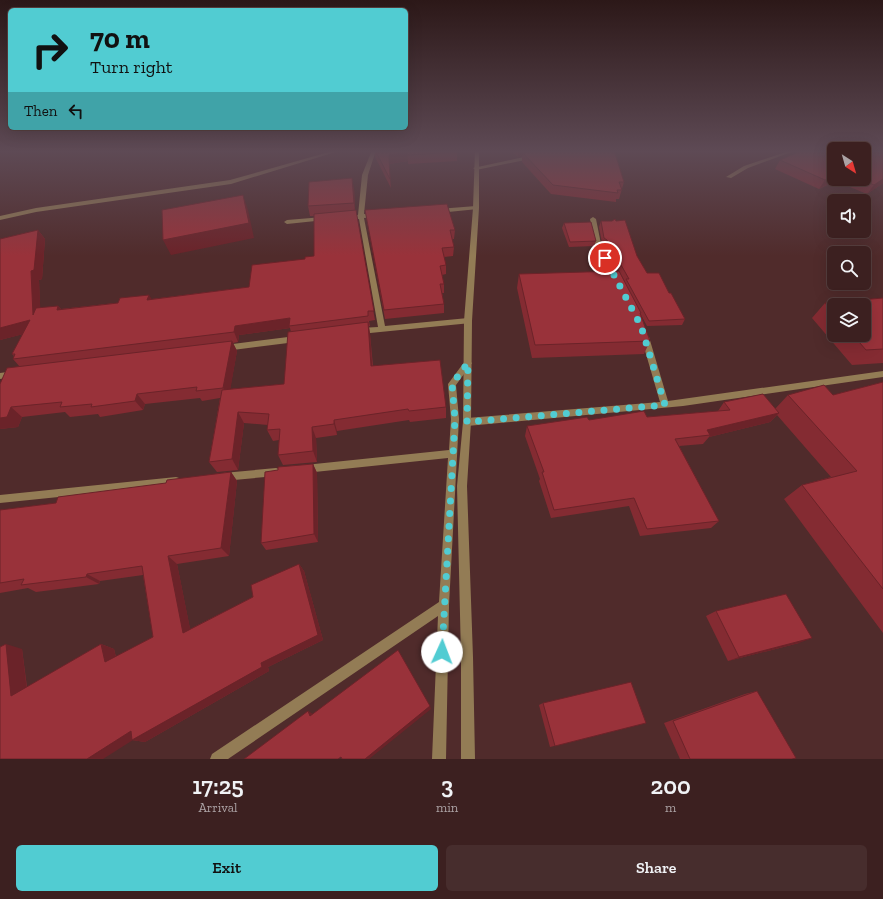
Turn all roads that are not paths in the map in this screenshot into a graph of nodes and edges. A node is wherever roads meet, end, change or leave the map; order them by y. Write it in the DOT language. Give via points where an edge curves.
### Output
graph roads {
  1 [pos="207,185"];
  2 [pos="364,185"];
  3 [pos="476,185"];
  4 [pos="476,208"];
  5 [pos="430,212"];
  6 [pos="384,215"];
  7 [pos="362,216"];
  8 [pos="0,218"];
  9 [pos="339,218"];
  10 [pos="332,219"];
  11 [pos="593,219"];
  12 [pos="287,222"];
  13 [pos="619,285"];
  14 [pos="468,321"];
  15 [pos="382,328"];
  16 [pos="351,332"];
  17 [pos="643,333"];
  18 [pos="304,338"];
  19 [pos="219,349"];
  20 [pos="468,363"];
  21 [pos="23,373"];
  22 [pos="883,374"];
  23 [pos="0,376"];
  24 [pos="665,405"];
  25 [pos="467,422"];
  26 [pos="452,454"];
  27 [pos="214,478"];
  28 [pos="182,481"];
  29 [pos="0,499"];
  30 [pos="444,606"];
  31 [pos="217,759"];
  32 [pos="439,759"];
  33 [pos="468,759"];
  1 -- 8 [label="street" via="36,210"];
  2 -- 7 [label="street"];
  3 -- 4 [label="street"];
  4 -- 5 [label="street"];
  4 -- 14 [label="street"];
  6 -- 7 [label="street"];
  7 -- 9 [label="street"];
  7 -- 15 [label="street"];
  10 -- 12 [label="street"];
  11 -- 13 [label="street" via="598,244"];
  14 -- 15 [label="street"];
  14 -- 20 [label="street"];
  15 -- 16 [label="street"];
  17 -- 24 [label="street"];
  18 -- 19 [label="street"];
  20 -- 25 [label="street"];
  20 -- 26 [label="street" via="452,384 455,419"];
  21 -- 23 [label="street"];
  22 -- 24 [label="street"];
  24 -- 25 [label="street"];
  25 -- 33 [label="street" via="462,486"];
  26 -- 27 [label="street"];
  26 -- 30 [label="street"];
  28 -- 29 [label="street"];
  30 -- 31 [label="street"];
  30 -- 32 [label="street"];
}
